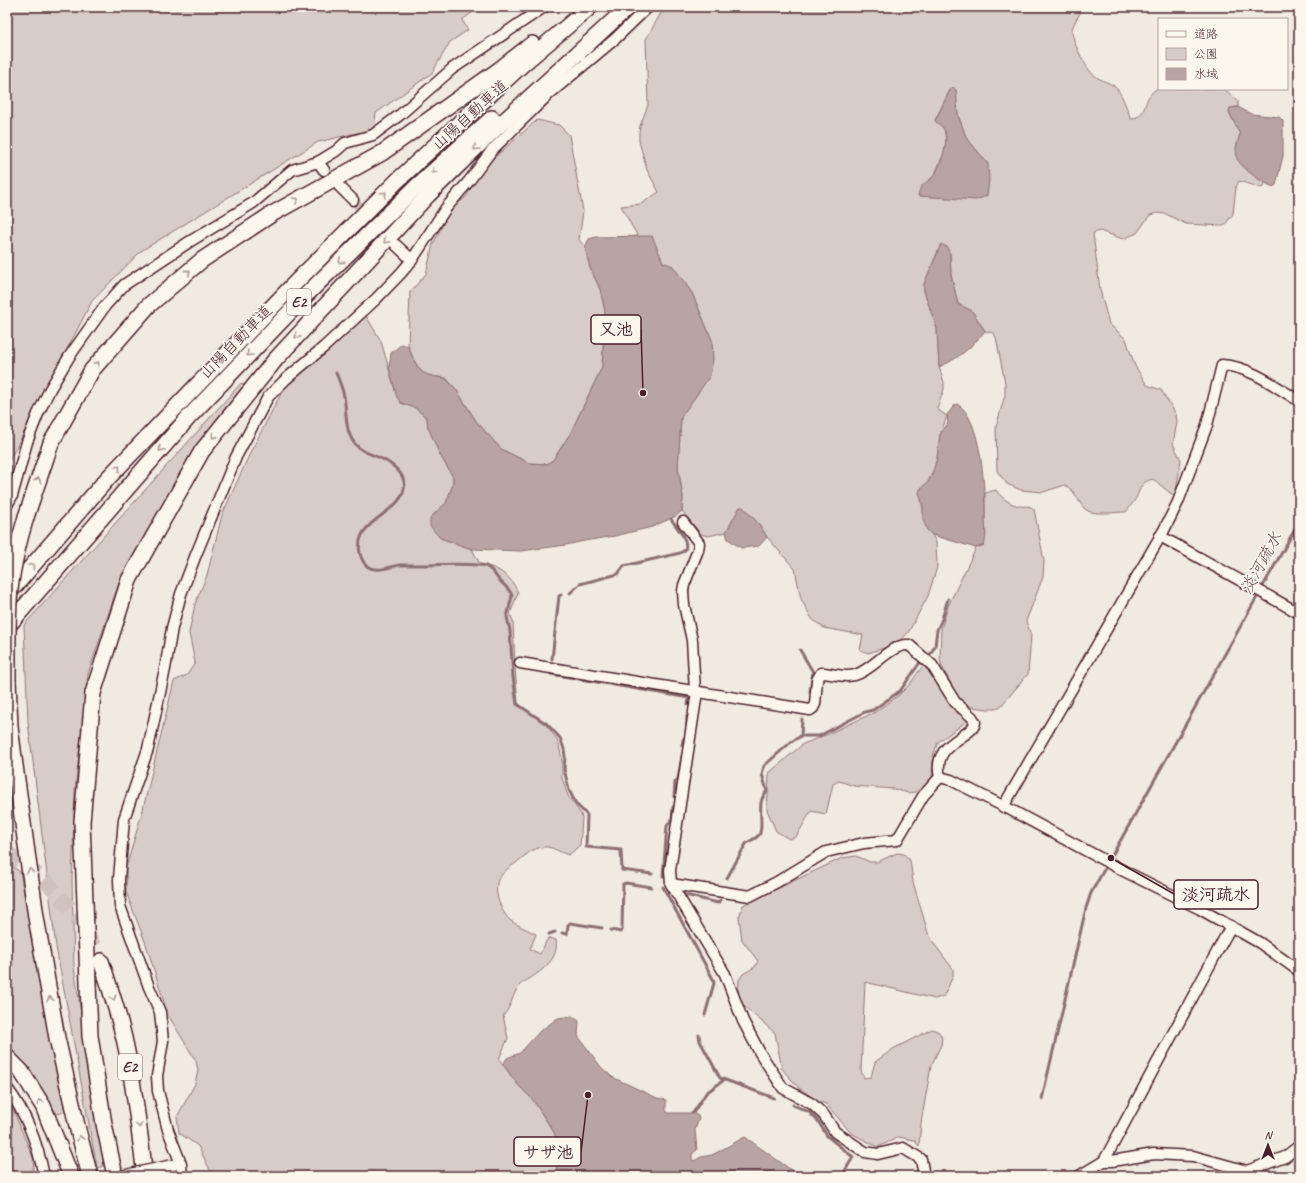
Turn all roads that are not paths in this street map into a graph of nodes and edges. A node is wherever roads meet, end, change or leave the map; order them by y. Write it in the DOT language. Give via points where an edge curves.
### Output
graph roads {
  1 [pos="544,7"];
  2 [pos="578,7"];
  3 [pos="590,7"];
  4 [pos="622,7"];
  5 [pos="628,7"];
  6 [pos="648,7"];
  7 [pos="318,162"];
  8 [pos="324,170"];
  9 [pos="339,186"];
  10 [pos="353,200"];
  11 [pos="396,245"];
  12 [pos="412,260"];
  13 [pos="1299,401"];
  14 [pos="7,505"];
  15 [pos="683,522"];
  16 [pos="1160,536"];
  17 [pos="7,595"];
  18 [pos="1299,614"];
  19 [pos="7,627"];
  20 [pos="520,663"];
  21 [pos="696,692"];
  22 [pos="940,777"];
  23 [pos="1003,807"];
  24 [pos="671,884"];
  25 [pos="1231,926"];
  26 [pos="101,961"];
  27 [pos="1299,971"];
  28 [pos="7,1056"];
  29 [pos="7,1088"];
  30 [pos="1299,1146"];
  31 [pos="1104,1161"];
  32 [pos="177,1164"];
  33 [pos="44,1176"];
  34 [pos="72,1176"];
  35 [pos="90,1176"];
  36 [pos="115,1176"];
  37 [pos="121,1176"];
  38 [pos="145,1176"];
  39 [pos="182,1176"];
  40 [pos="924,1176"];
  41 [pos="1080,1176"];
  1 -- 7 [label="street" via="452,69 373,135 345,143"];
  35 -- 2 [label="highway, one-way, bridge" via="57,1038 36,917 10,727 7,638 10,588 17,546 51,443 92,370 148,306 202,260 272,214 382,153 500,69"];
  17 -- 3 [label="highway, 山陽自動車道 / E2, one-way" via="108,478 298,280 397,181 524,63"];
  4 -- 19 [label="highway, 山陽自動車道 / E2, one-way" via="452,154 306,295 188,418"];
  5 -- 36 [label="highway, one-way" via="491,133 428,195 275,360 202,451 128,580 92,693 82,822 90,1036"];
  6 -- 12 [label="street" via="615,39 548,95 492,150 446,208"];
  7 -- 8 [label="street"];
  7 -- 14 [label="street" via="292,170 253,203 124,285 105,306 50,388 27,442 12,496"];
  9 -- 10 [label="street"];
  11 -- 12 [label="street"];
  12 -- 32 [label="street" via="376,299 268,397 236,456 181,594 172,628 148,749 124,819 119,879 120,906 160,1012 163,1041 157,1076 158,1090"];
  13 -- 16 [label="street" via="1253,373 1222,365 1207,426 1178,502"];
  15 -- 21 [label="street" via="699,543 682,591 692,640"];
  16 -- 18 [label="street"];
  16 -- 23 [label="street"];
  20 -- 21 [label="street"];
  21 -- 22 [label="street" via="810,710 814,706 820,673 855,675 868,669 892,650 904,644 908,645 932,665 955,702 975,722 972,730 952,743 943,753 939,764"];
  21 -- 24 [label="street" via="670,870"];
  22 -- 23 [label="street" via="951,780"];
  22 -- 24 [label="street" via="923,796 897,840 864,843 826,852 750,896"];
  23 -- 25 [label="street"];
  24 -- 40 [label="street" via="725,974 760,1053 784,1088 812,1104 824,1115 835,1132 865,1152 878,1154 903,1148 921,1159"];
  25 -- 27 [label="street"];
  25 -- 31 [label="street"];
  26 -- 38 [label="highway, E2, one-way" via="127,1051"];
  34 -- 28 [label="highway, one-way" via="42,1106 21,1071"];
  29 -- 33 [label="street" via="16,1100 30,1130"];
  30 -- 31 [label="street" via="1285,1156 1247,1171 1193,1156 1154,1154"];
  31 -- 41 [label="street"];
  32 -- 37 [label="street, bridge"];
  32 -- 39 [label="street"];
}
